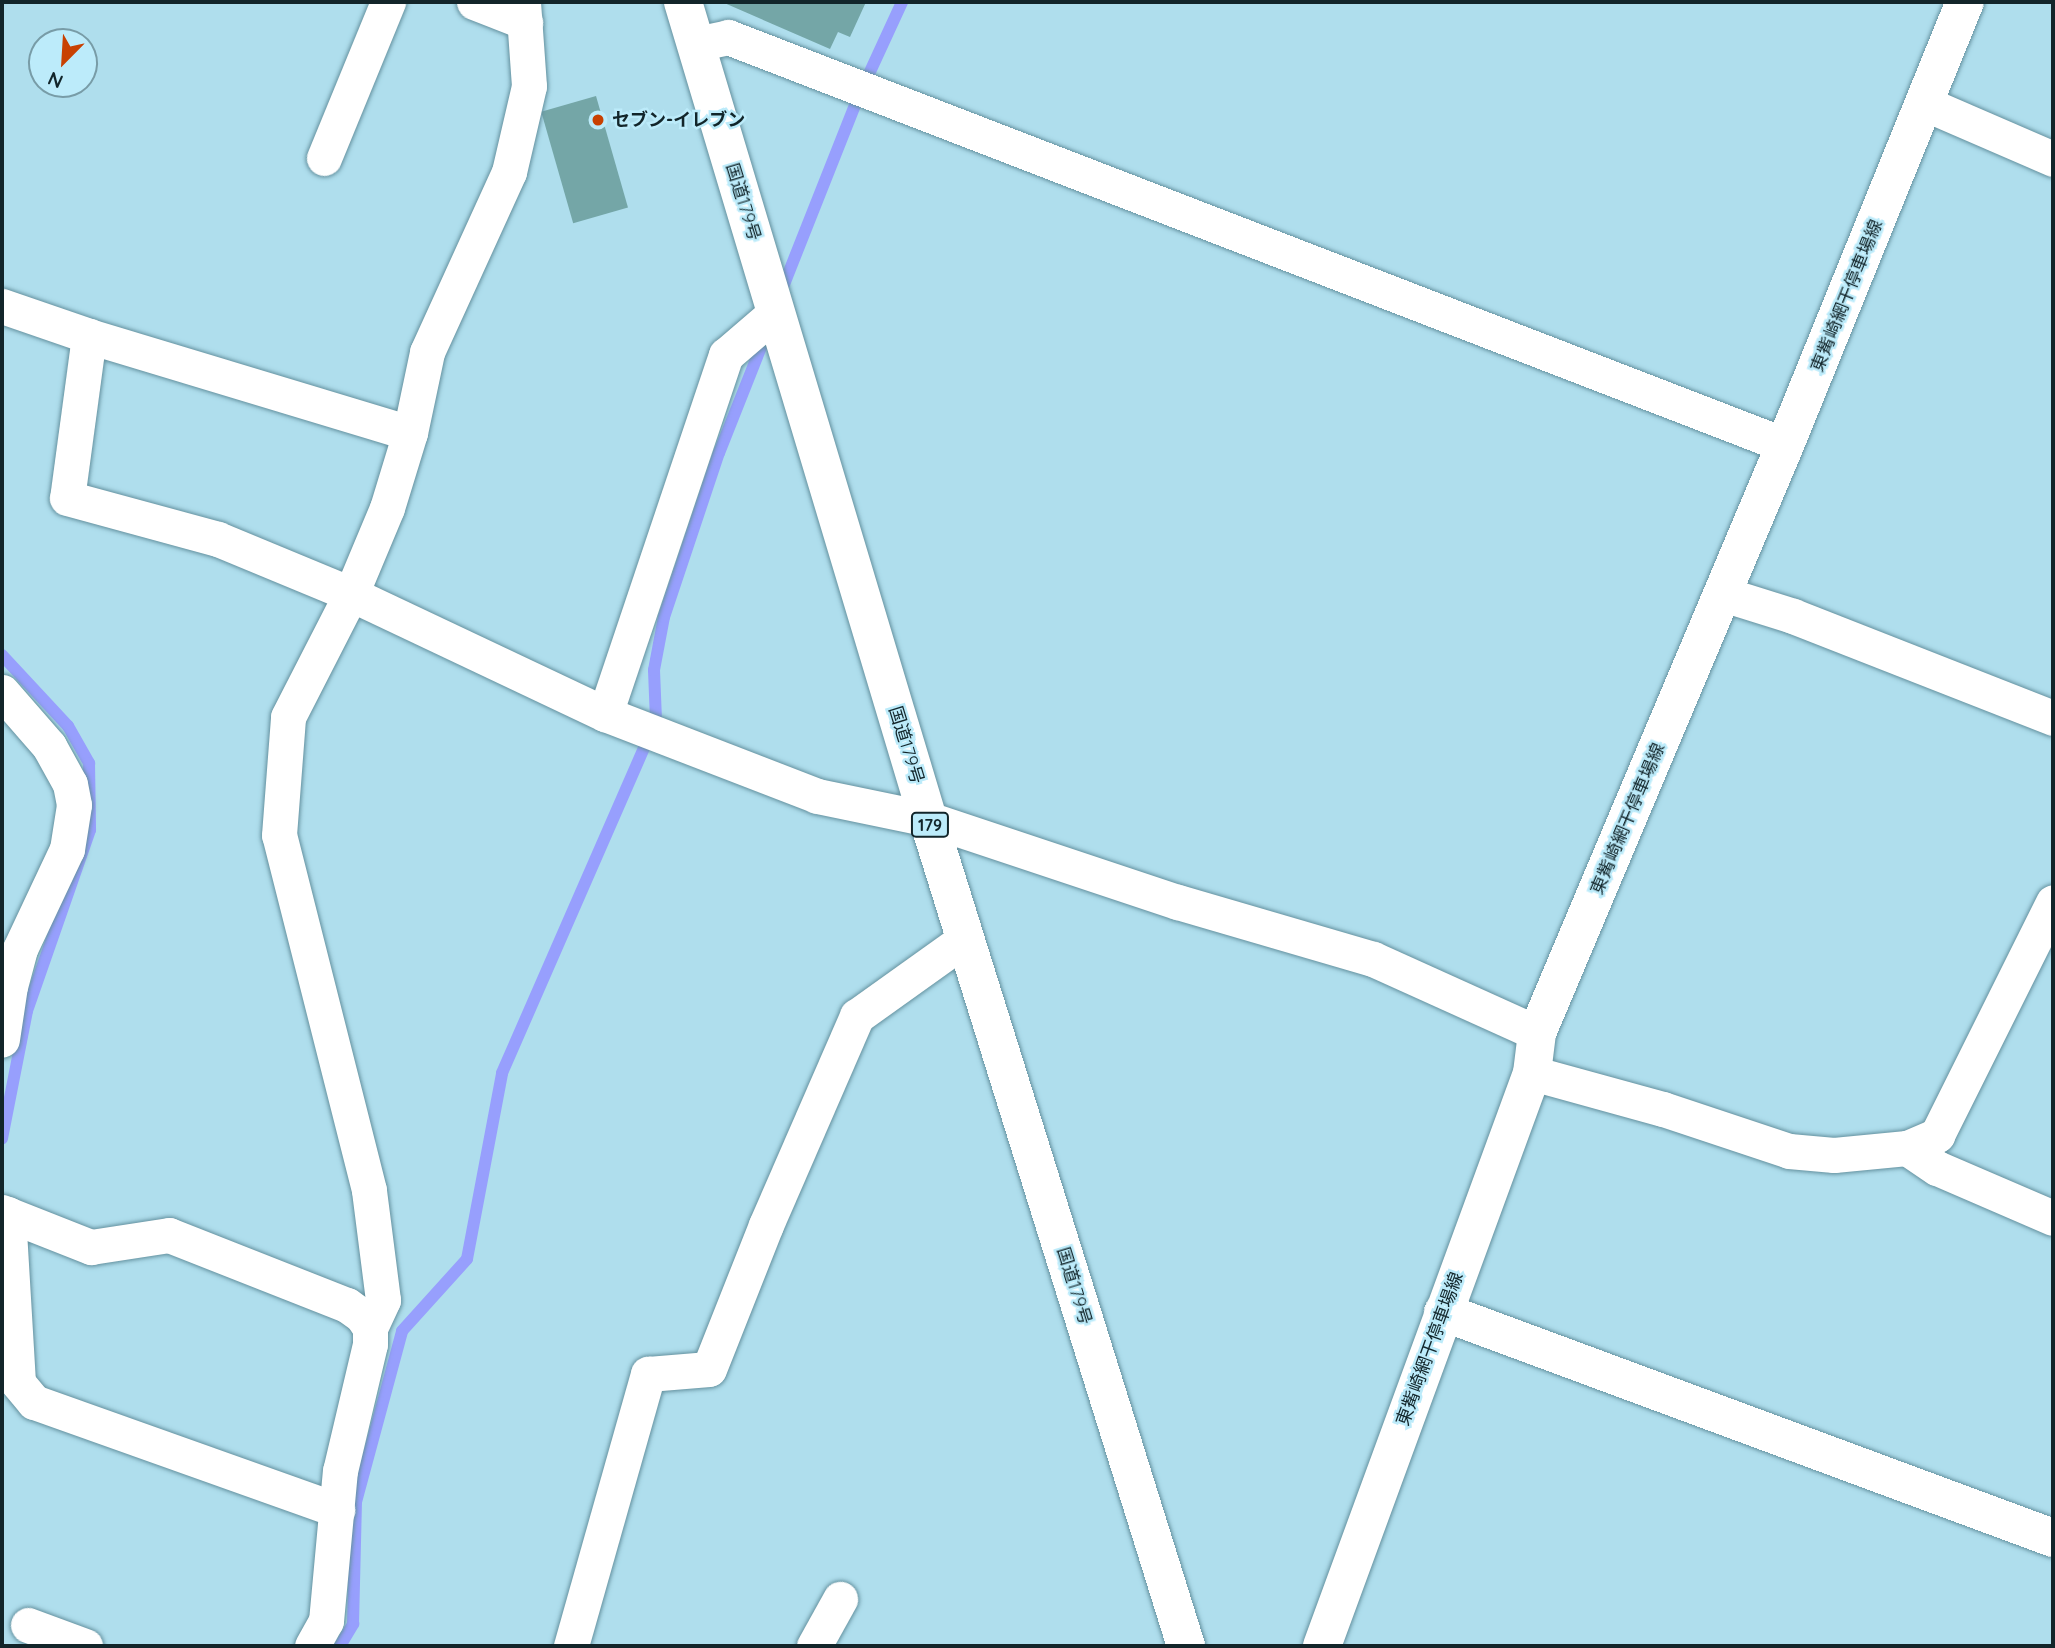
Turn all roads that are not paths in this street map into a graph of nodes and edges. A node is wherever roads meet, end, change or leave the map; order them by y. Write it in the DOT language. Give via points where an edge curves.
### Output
graph roads {
  1 [pos="388,2"];
  2 [pos="474,2"];
  3 [pos="683,2"];
  4 [pos="1965,2"];
  5 [pos="524,12"];
  6 [pos="696,44"];
  7 [pos="1926,104"];
  8 [pos="324,158"];
  9 [pos="2053,159"];
  10 [pos="2,306"];
  11 [pos="776,312"];
  12 [pos="89,336"];
  13 [pos="410,433"];
  14 [pos="1786,445"];
  15 [pos="351,594"];
  16 [pos="1723,594"];
  17 [pos="2,692"];
  18 [pos="605,714"];
  19 [pos="2053,718"];
  20 [pos="928,819"];
  21 [pos="2053,902"];
  22 [pos="965,939"];
  23 [pos="1537,1033"];
  24 [pos="2,1039"];
  25 [pos="1532,1073"];
  26 [pos="1907,1148"];
  27 [pos="5,1213"];
  28 [pos="2053,1218"];
  29 [pos="1443,1312"];
  30 [pos="370,1328"];
  31 [pos="337,1510"];
  32 [pos="2053,1538"];
  33 [pos="840,1599"];
  34 [pos="28,1625"];
  35 [pos="85,1646"];
  36 [pos="312,1646"];
  37 [pos="571,1646"];
  38 [pos="814,1646"];
  39 [pos="1186,1646"];
  40 [pos="1322,1646"];
  1 -- 8 [label="street"];
  2 -- 5 [label="street"];
  3 -- 6 [label="main road, 国道179号 / 179"];
  4 -- 7 [label="main road, 東觜崎網干停車場線"];
  5 -- 13 [label="street" via="529,86 509,172 428,352"];
  6 -- 11 [label="main road, 国道179号 / 179"];
  6 -- 14 [label="street" via="728,37"];
  7 -- 9 [label="street"];
  7 -- 14 [label="main road, 東觜崎網干停車場線"];
  10 -- 12 [label="street"];
  11 -- 18 [label="street" via="726,355"];
  11 -- 20 [label="main road, 国道179号 / 179"];
  12 -- 13 [label="street"];
  12 -- 15 [label="street" via="67,498 218,539"];
  13 -- 15 [label="street" via="387,508"];
  14 -- 16 [label="main road, 東觜崎網干停車場線"];
  15 -- 18 [label="street"];
  15 -- 30 [label="street" via="288,717 279,835 369,1190 383,1300"];
  16 -- 19 [label="street" via="1793,616"];
  16 -- 23 [label="main road, 東觜崎網干停車場線"];
  17 -- 24 [label="street" via="49,746 70,784 74,805 67,849 20,949"];
  18 -- 20 [label="street" via="817,796"];
  20 -- 22 [label="main road, 国道179号 / 179"];
  20 -- 23 [label="street" via="1178,902 1373,959"];
  21 -- 26 [label="street" via="1937,1135"];
  22 -- 37 [label="street" via="857,1016 709,1369 648,1374"];
  22 -- 39 [label="main road, 国道179号 / 179"];
  23 -- 25 [label="main road, 東觜崎網干停車場線"];
  25 -- 26 [label="street" via="1663,1109 1789,1151 1834,1155"];
  25 -- 29 [label="main road, 東觜崎網干停車場線"];
  26 -- 28 [label="street" via="1937,1168"];
  27 -- 30 [label="street" via="91,1247 169,1235 347,1305"];
  27 -- 31 [label="street" via="18,1383 34,1402"];
  29 -- 32 [label="main road"];
  29 -- 40 [label="main road, 東觜崎網干停車場線"];
  30 -- 31 [label="street" via="340,1471"];
  31 -- 36 [label="street" via="326,1621"];
  33 -- 38 [label="street"];
  34 -- 35 [label="street"];
}
